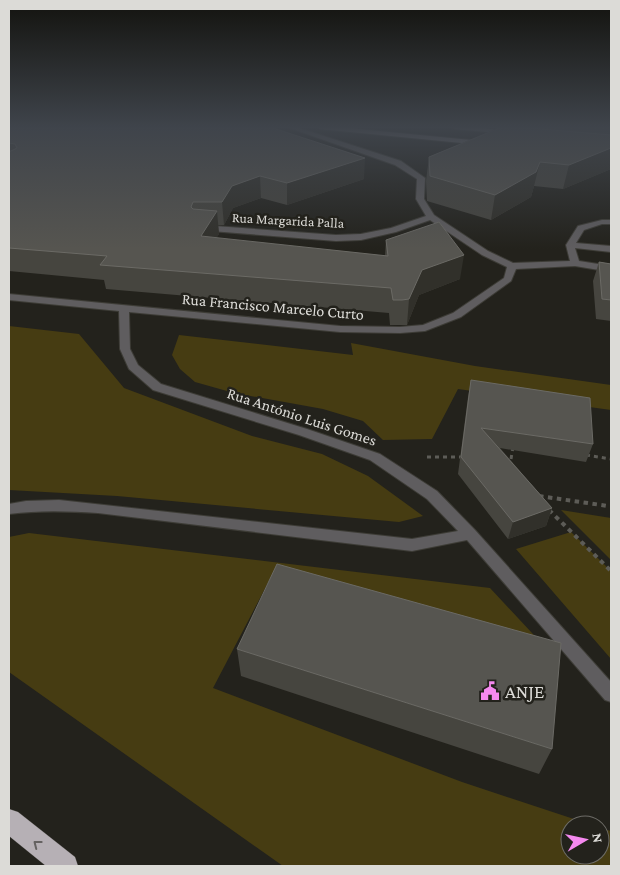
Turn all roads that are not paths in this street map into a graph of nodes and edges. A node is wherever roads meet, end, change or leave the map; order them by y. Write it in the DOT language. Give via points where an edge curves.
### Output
graph roads {
  1 [pos="408,168"];
  2 [pos="432,217"];
  3 [pos="611,222"];
  4 [pos="199,228"];
  5 [pos="570,245"];
  6 [pos="611,249"];
  7 [pos="575,263"];
  8 [pos="512,266"];
  9 [pos="611,268"];
  10 [pos="9,298"];
  11 [pos="124,308"];
  12 [pos="9,509"];
  13 [pos="470,534"];
  14 [pos="611,694"];
  15 [pos="9,821"];
  16 [pos="66,866"];
  1 -- 2 [label="street" via="425,176 417,193 422,206"];
  2 -- 4 [label="street, Rua Margarida Palla" via="361,237"];
  2 -- 8 [label="street" via="485,253"];
  3 -- 5 [label="street" via="581,228"];
  5 -- 6 [label="street"];
  5 -- 7 [label="street"];
  7 -- 8 [label="street"];
  7 -- 9 [label="street"];
  8 -- 11 [label="street, Rua Francisco Marcelo Curto" via="508,279 457,315 425,328 340,329"];
  10 -- 11 [label="street, Rua Francisco Marcelo Curto"];
  11 -- 13 [label="street, Rua António Luis Gomes" via="125,349 133,366 157,387 375,457 432,495"];
  12 -- 13 [label="street" via="59,505 88,507 412,544"];
  13 -- 14 [label="street, Rua António Luis Gomes"];
  16 -- 15 [label="highway, one-way"];
}
